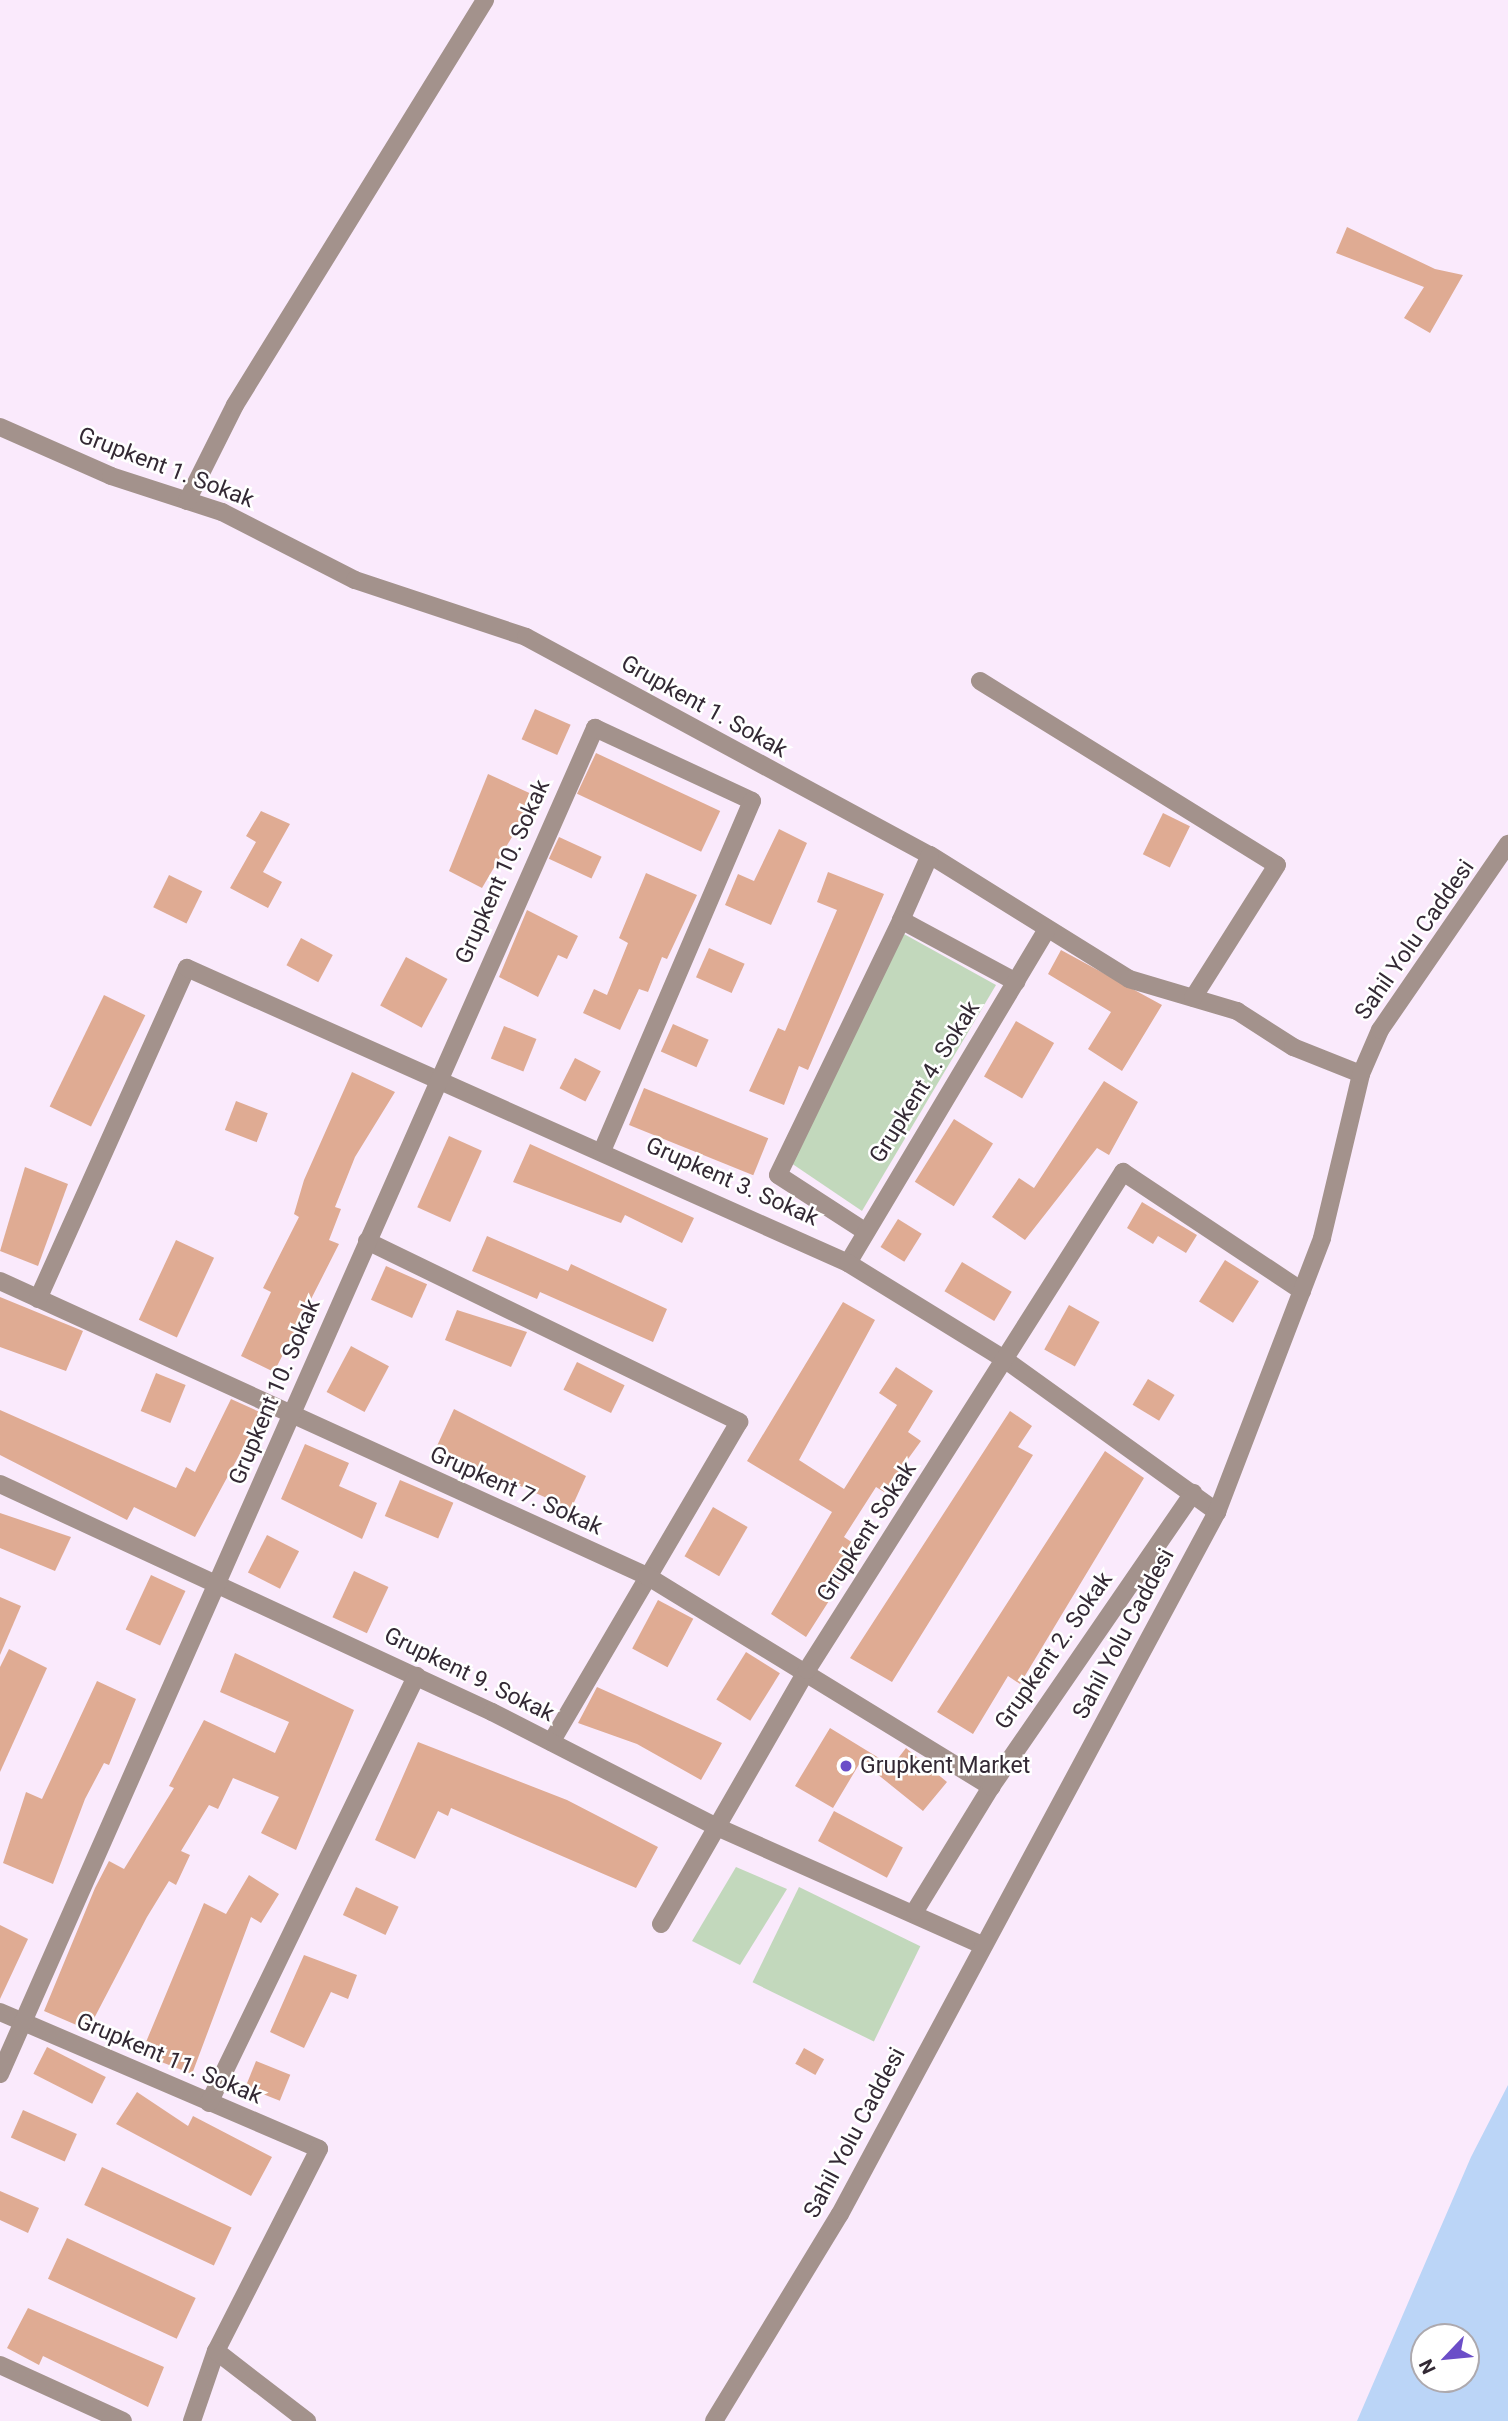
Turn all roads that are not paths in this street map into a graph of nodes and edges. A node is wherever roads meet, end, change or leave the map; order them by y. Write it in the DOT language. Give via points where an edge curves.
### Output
graph roads {
  1 [pos="485,0"];
  2 [pos="0,426"];
  3 [pos="187,500"];
  4 [pos="980,681"];
  5 [pos="1508,844"];
  6 [pos="930,855"];
  7 [pos="901,920"];
  8 [pos="1047,929"];
  9 [pos="1016,982"];
  10 [pos="1193,998"];
  11 [pos="1361,1074"];
  12 [pos="434,1082"];
  13 [pos="602,1151"];
  14 [pos="863,1230"];
  15 [pos="367,1241"];
  16 [pos="848,1263"];
  17 [pos="0,1281"];
  18 [pos="1302,1291"];
  19 [pos="38,1299"];
  20 [pos="1007,1361"];
  21 [pos="292,1418"];
  22 [pos="0,1484"];
  23 [pos="1193,1493"];
  24 [pos="1217,1512"];
  25 [pos="647,1576"];
  26 [pos="218,1584"];
  27 [pos="807,1670"];
  28 [pos="416,1676"];
  29 [pos="551,1742"];
  30 [pos="991,1787"];
  31 [pos="717,1828"];
  32 [pos="915,1912"];
  33 [pos="661,1924"];
  34 [pos="982,1945"];
  35 [pos="0,2012"];
  36 [pos="23,2023"];
  37 [pos="0,2074"];
  38 [pos="209,2103"];
  39 [pos="216,2351"];
  40 [pos="0,2365"];
  41 [pos="123,2421"];
  42 [pos="192,2421"];
  43 [pos="307,2421"];
  44 [pos="714,2421"];
  1 -- 3 [label="street" via="235,405"];
  2 -- 3 [label="street, Grupkent 1. Sokak" via="111,476"];
  3 -- 6 [label="street, Grupkent 1. Sokak" via="366,584 526,637"];
  4 -- 10 [label="street" via="1277,864"];
  5 -- 11 [label="street, Sahil Yolu Caddesi" via="1380,1030"];
  6 -- 7 [label="street"];
  6 -- 8 [label="street, Grupkent 1. Sokak"];
  7 -- 9 [label="street"];
  7 -- 14 [label="street" via="778,1175"];
  8 -- 9 [label="street, Grupkent 4. Sokak"];
  8 -- 10 [label="street, Grupkent 1. Sokak" via="1129,979"];
  9 -- 14 [label="street, Grupkent 4. Sokak"];
  10 -- 11 [label="street, Grupkent 1. Sokak" via="1237,1010 1293,1048"];
  11 -- 18 [label="street, Sahil Yolu Caddesi" via="1351,1136"];
  12 -- 13 [label="street, Grupkent 3. Sokak"];
  12 -- 13 [label="street, Grupkent 10. Sokak" via="595,728 752,801"];
  12 -- 15 [label="street, Grupkent 10. Sokak"];
  12 -- 19 [label="street, Grupkent 3. Sokak" via="187,968"];
  13 -- 16 [label="street, Grupkent 3. Sokak"];
  14 -- 16 [label="street, Grupkent 4. Sokak"];
  15 -- 21 [label="street, Grupkent 10. Sokak"];
  15 -- 25 [label="street" via="739,1422"];
  16 -- 20 [label="street, Grupkent 3. Sokak"];
  17 -- 19 [label="street, Grupkent 7. Sokak"];
  18 -- 20 [label="street, Grupkent Sokak" via="1123,1172"];
  18 -- 24 [label="street, Sahil Yolu Caddesi"];
  19 -- 21 [label="street, Grupkent 7. Sokak"];
  20 -- 23 [label="street, Grupkent 3. Sokak"];
  20 -- 27 [label="street, Grupkent Sokak"];
  21 -- 25 [label="street, Grupkent 7. Sokak"];
  21 -- 26 [label="street, Grupkent 10. Sokak"];
  22 -- 26 [label="street, Grupkent 9. Sokak"];
  23 -- 24 [label="street, Grupkent 3. Sokak"];
  23 -- 30 [label="street, Grupkent 2. Sokak"];
  24 -- 34 [label="street, Sahil Yolu Caddesi"];
  25 -- 27 [label="street, Grupkent 7. Sokak"];
  25 -- 29 [label="street"];
  26 -- 28 [label="street, Grupkent 9. Sokak"];
  26 -- 36 [label="street, Grupkent 10. Sokak"];
  27 -- 30 [label="street, Grupkent 7. Sokak"];
  27 -- 31 [label="street, Grupkent Sokak"];
  28 -- 29 [label="street, Grupkent 9. Sokak"];
  28 -- 38 [label="street"];
  29 -- 31 [label="street, Grupkent 9. Sokak"];
  30 -- 32 [label="street, Grupkent 2. Sokak"];
  31 -- 32 [label="street, Grupkent 9. Sokak"];
  31 -- 33 [label="street, Grupkent Sokak"];
  32 -- 34 [label="street, Grupkent 9. Sokak"];
  34 -- 44 [label="street, Sahil Yolu Caddesi" via="840,2214"];
  35 -- 36 [label="street, Grupkent 11. Sokak"];
  36 -- 37 [label="street, Grupkent 10. Sokak"];
  36 -- 38 [label="street, Grupkent 11. Sokak"];
  38 -- 39 [label="street, Grupkent 11. Sokak" via="319,2150"];
  39 -- 42 [label="street"];
  39 -- 43 [label="street"];
  40 -- 41 [label="street"];
}
